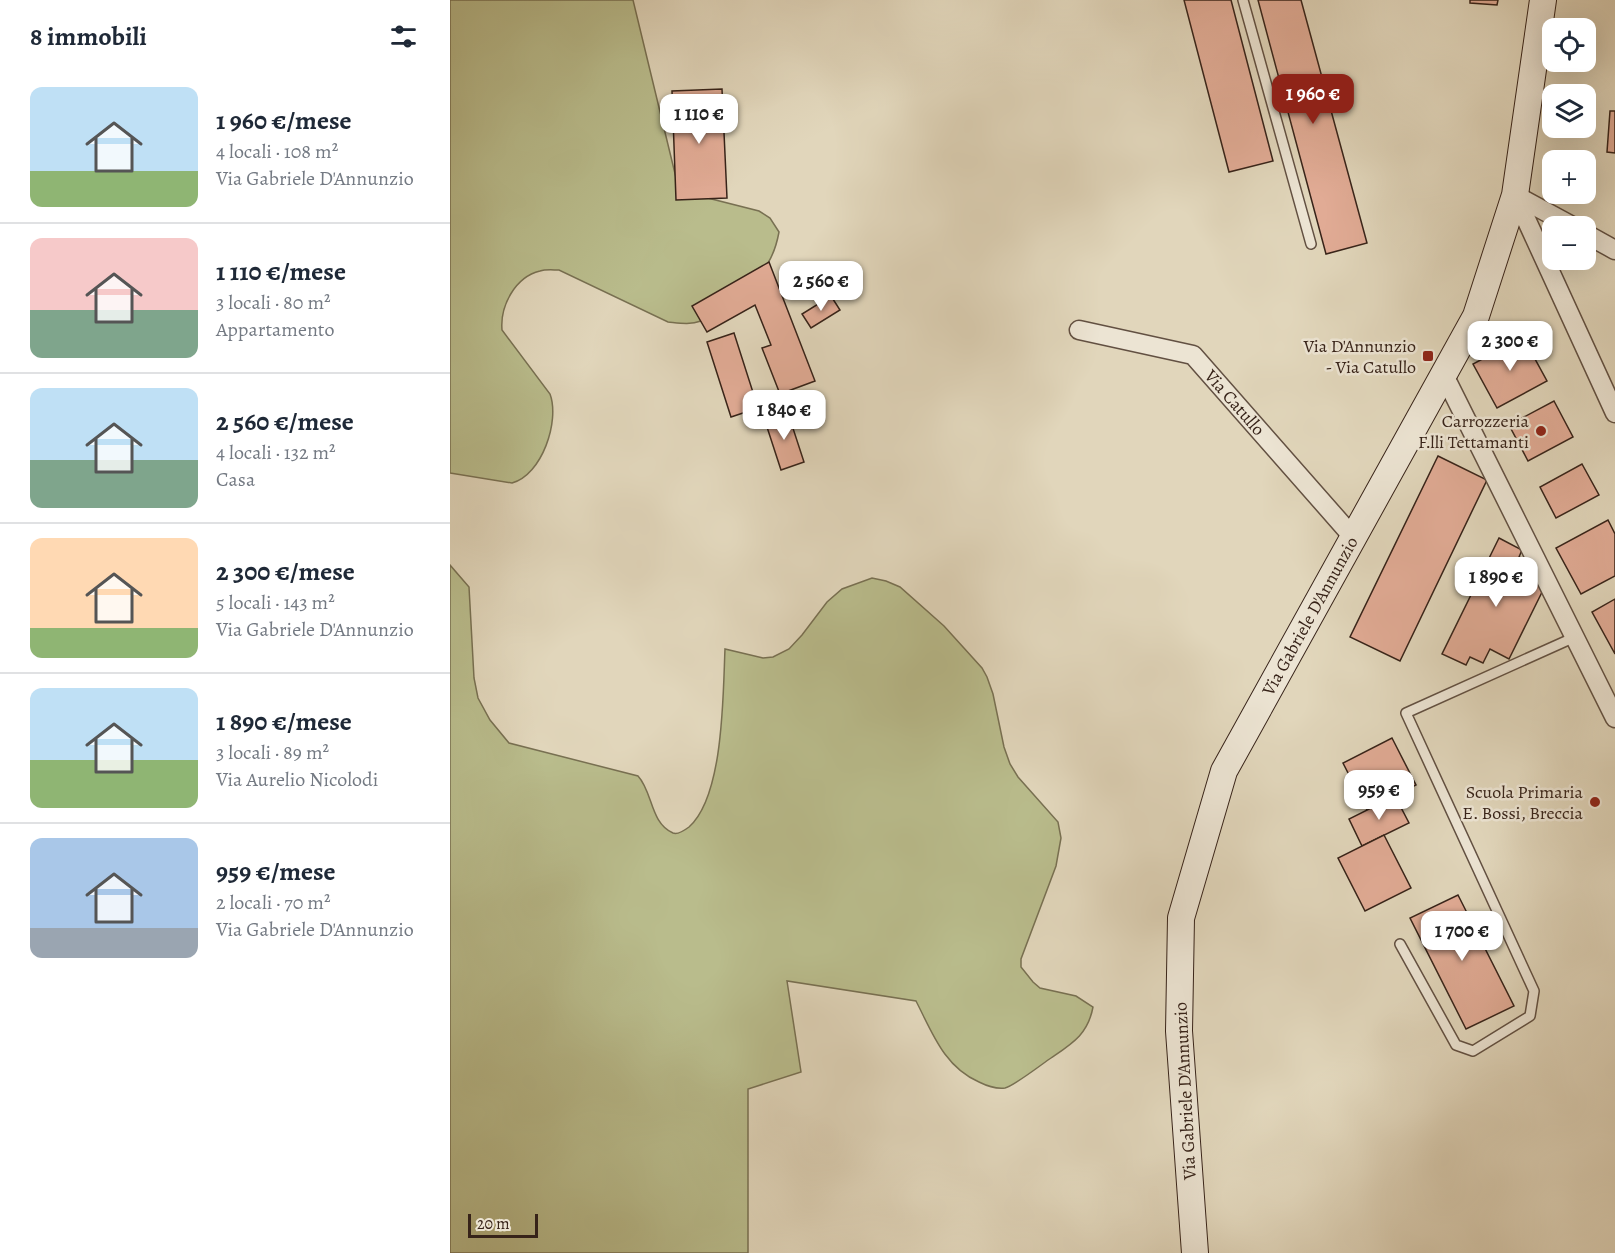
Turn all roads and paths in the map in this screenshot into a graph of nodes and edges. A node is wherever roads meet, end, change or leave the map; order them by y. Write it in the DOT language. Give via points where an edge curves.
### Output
graph roads {
  1 [pos="1243,0"];
  2 [pos="1543,0"];
  3 [pos="1515,195"];
  4 [pos="1554,216"];
  5 [pos="1596,240"];
  6 [pos="1311,244"];
  7 [pos="1615,250"];
  8 [pos="1079,330"];
  9 [pos="1444,375"];
  10 [pos="1615,413"];
  11 [pos="1353,537"];
  12 [pos="1575,637"];
  13 [pos="1615,718"];
  14 [pos="1400,944"];
  15 [pos="1195,1253"];
  1 -- 6 [label="lane"];
  2 -- 3 [label="main road, Via Gabriele D'Annunzio"];
  3 -- 4 [label="street"];
  3 -- 9 [label="main road, Via Gabriele D'Annunzio" via="1476,316"];
  3 -- 10 [label="street"];
  5 -- 7 [label="street"];
  8 -- 11 [label="street, Via Catullo" via="1193,355"];
  9 -- 11 [label="main road, Via Gabriele D'Annunzio"];
  9 -- 12 [label="street"];
  11 -- 15 [label="main road, Via Gabriele D'Annunzio" via="1224,771 1181,918 1179,1031"];
  12 -- 13 [label="street"];
  12 -- 14 [label="lane" via="1406,713 1534,991 1530,1016 1473,1051 1456,1045"];
}
